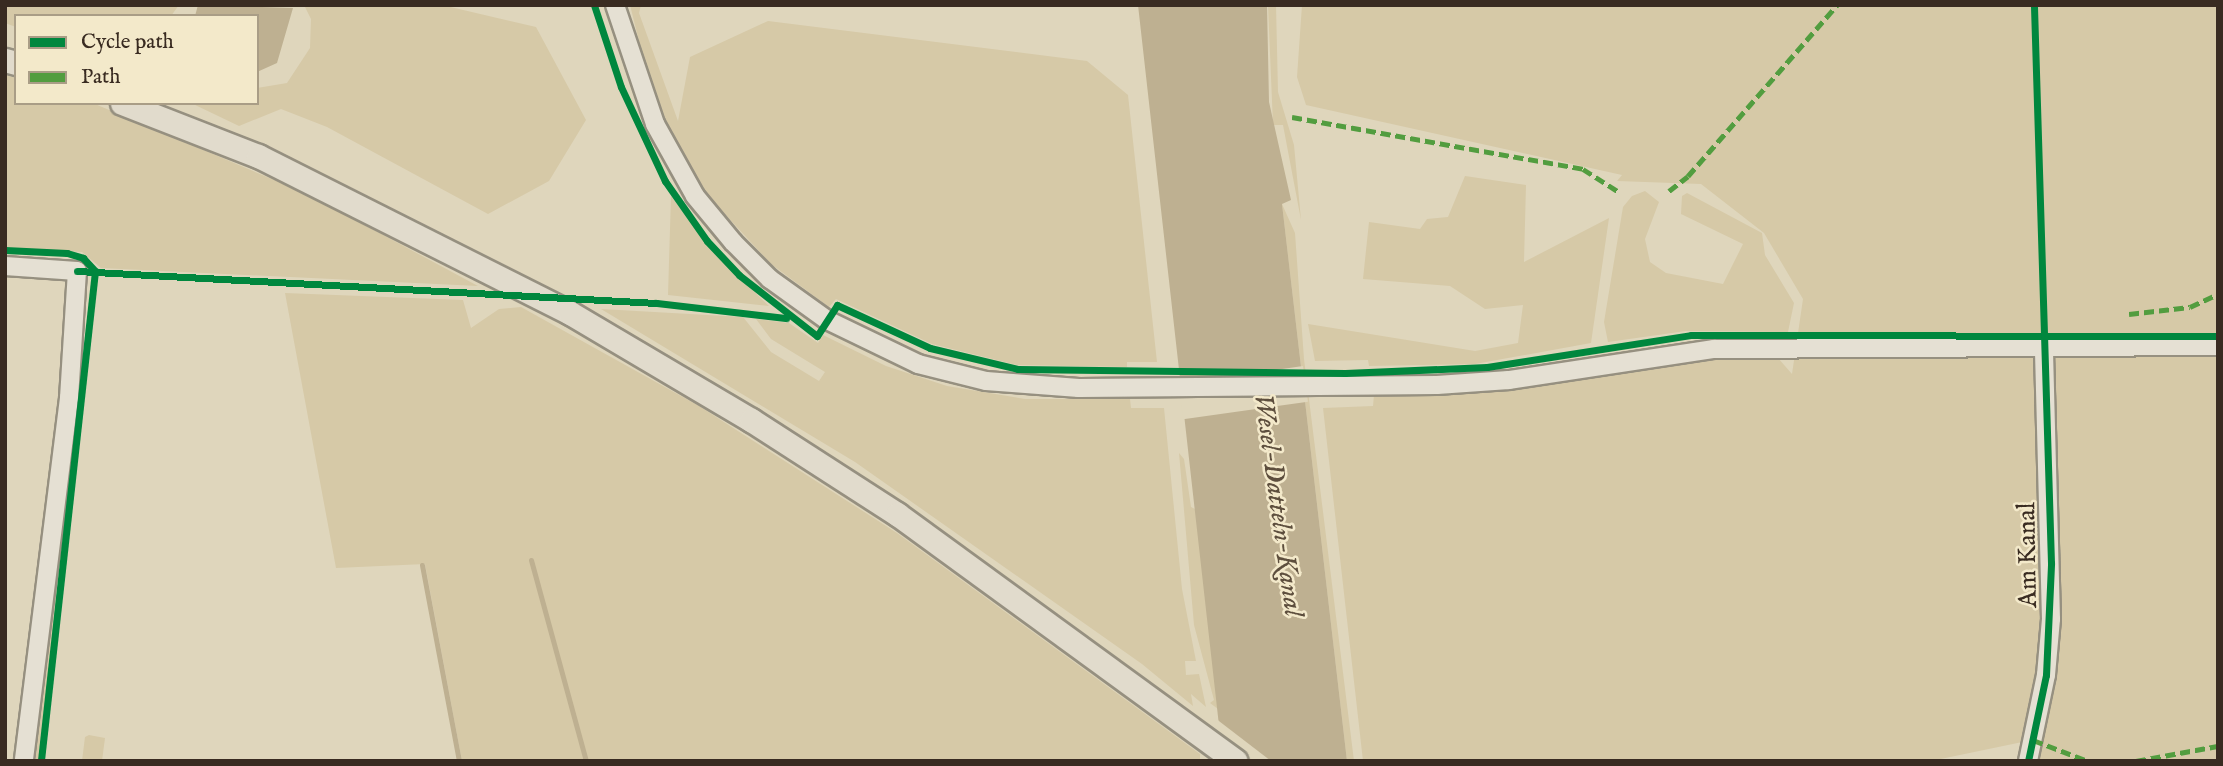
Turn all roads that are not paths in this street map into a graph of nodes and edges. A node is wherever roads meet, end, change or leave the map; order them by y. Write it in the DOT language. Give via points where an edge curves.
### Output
graph roads {
  1 [pos="615,5"];
  2 [pos="127,105"];
  3 [pos="5,266"];
  4 [pos="2218,346"];
  5 [pos="2044,347"];
  6 [pos="24,761"];
  7 [pos="1236,761"];
  8 [pos="2028,761"];
  1 -- 5 [label="street" via="636,77 677,168 733,242 801,303 868,342 951,374 1033,387 1483,383 1714,349"];
  2 -- 7 [label="main road" via="258,156 491,269 570,313 897,514"];
  3 -- 6 [label="street" via="77,271 69,398"];
  4 -- 5 [label="street"];
  5 -- 8 [label="street, Am Kanal" via="2050,619 2046,675"];
}
